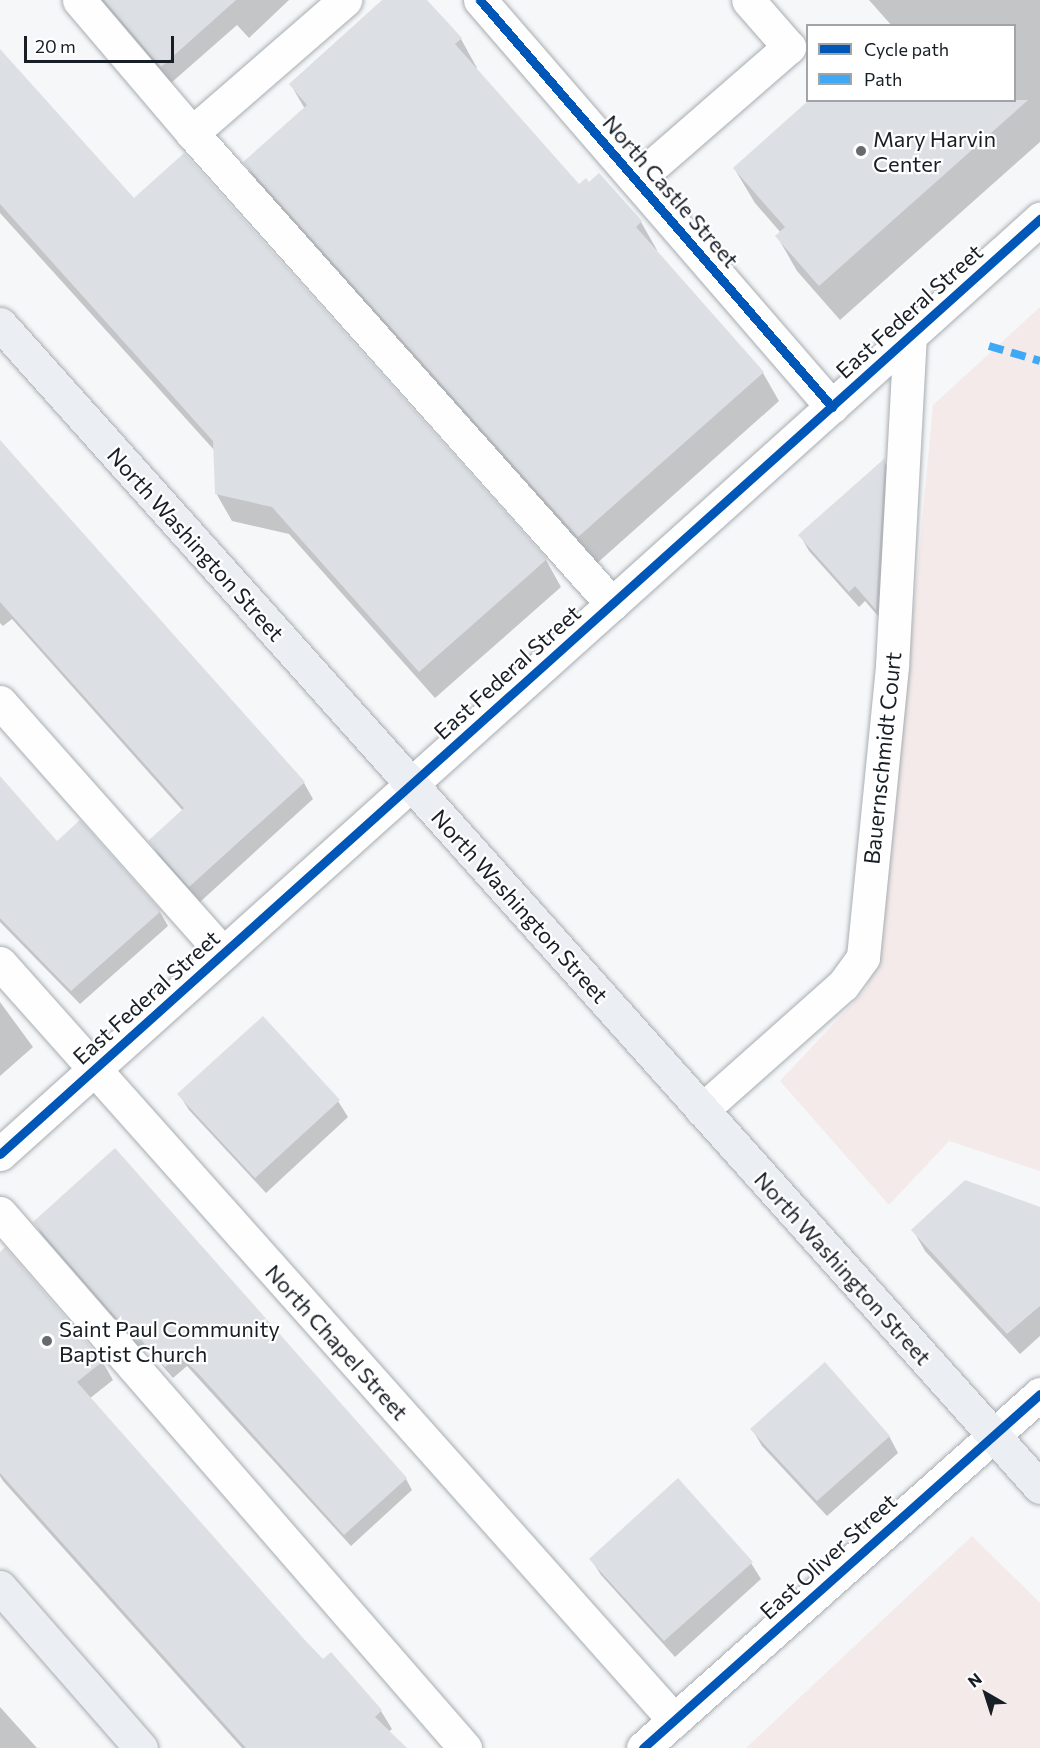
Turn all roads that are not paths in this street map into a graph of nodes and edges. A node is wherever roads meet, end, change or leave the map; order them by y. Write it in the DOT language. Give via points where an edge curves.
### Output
graph roads {
  1 [pos="79,0"];
  2 [pos="345,0"];
  3 [pos="480,0"];
  4 [pos="748,0"];
  5 [pos="192,133"];
  6 [pos="636,180"];
  7 [pos="1040,219"];
  8 [pos="0,324"];
  9 [pos="909,336"];
  10 [pos="832,407"];
  11 [pos="612,604"];
  12 [pos="0,702"];
  13 [pos="411,784"];
  14 [pos="223,953"];
  15 [pos="0,963"];
  16 [pos="94,1069"];
  17 [pos="702,1110"];
  18 [pos="0,1154"];
  19 [pos="0,1212"];
  20 [pos="1040,1394"];
  21 [pos="992,1435"];
  22 [pos="1040,1487"];
  23 [pos="0,1587"];
  24 [pos="674,1720"];
  25 [pos="141,1748"];
  26 [pos="465,1748"];
  27 [pos="643,1748"];
  1 -- 5 [label="street"];
  2 -- 5 [label="street"];
  3 -- 6 [label="street, North Castle Street"];
  4 -- 6 [label="street" via="789,46"];
  5 -- 11 [label="street"];
  6 -- 10 [label="street, North Castle Street"];
  7 -- 9 [label="street, East Federal Street"];
  8 -- 13 [label="main road, North Washington Street"];
  9 -- 10 [label="street, East Federal Street"];
  9 -- 17 [label="street, Bauernschmidt Court" via="892,666 863,957 843,985"];
  10 -- 11 [label="street, East Federal Street"];
  11 -- 13 [label="street, East Federal Street"];
  12 -- 14 [label="street"];
  13 -- 14 [label="street, East Federal Street"];
  13 -- 17 [label="main road, North Washington Street"];
  14 -- 16 [label="street, East Federal Street"];
  15 -- 16 [label="street, North Chapel Street"];
  16 -- 18 [label="street, East Federal Street"];
  16 -- 24 [label="street, North Chapel Street"];
  17 -- 21 [label="main road, North Washington Street"];
  19 -- 26 [label="street"];
  20 -- 21 [label="street, East Oliver Street"];
  21 -- 22 [label="main road, North Washington Street"];
  21 -- 24 [label="street, East Oliver Street"];
  23 -- 25 [label="main road"];
  24 -- 27 [label="street, East Oliver Street"];
}
